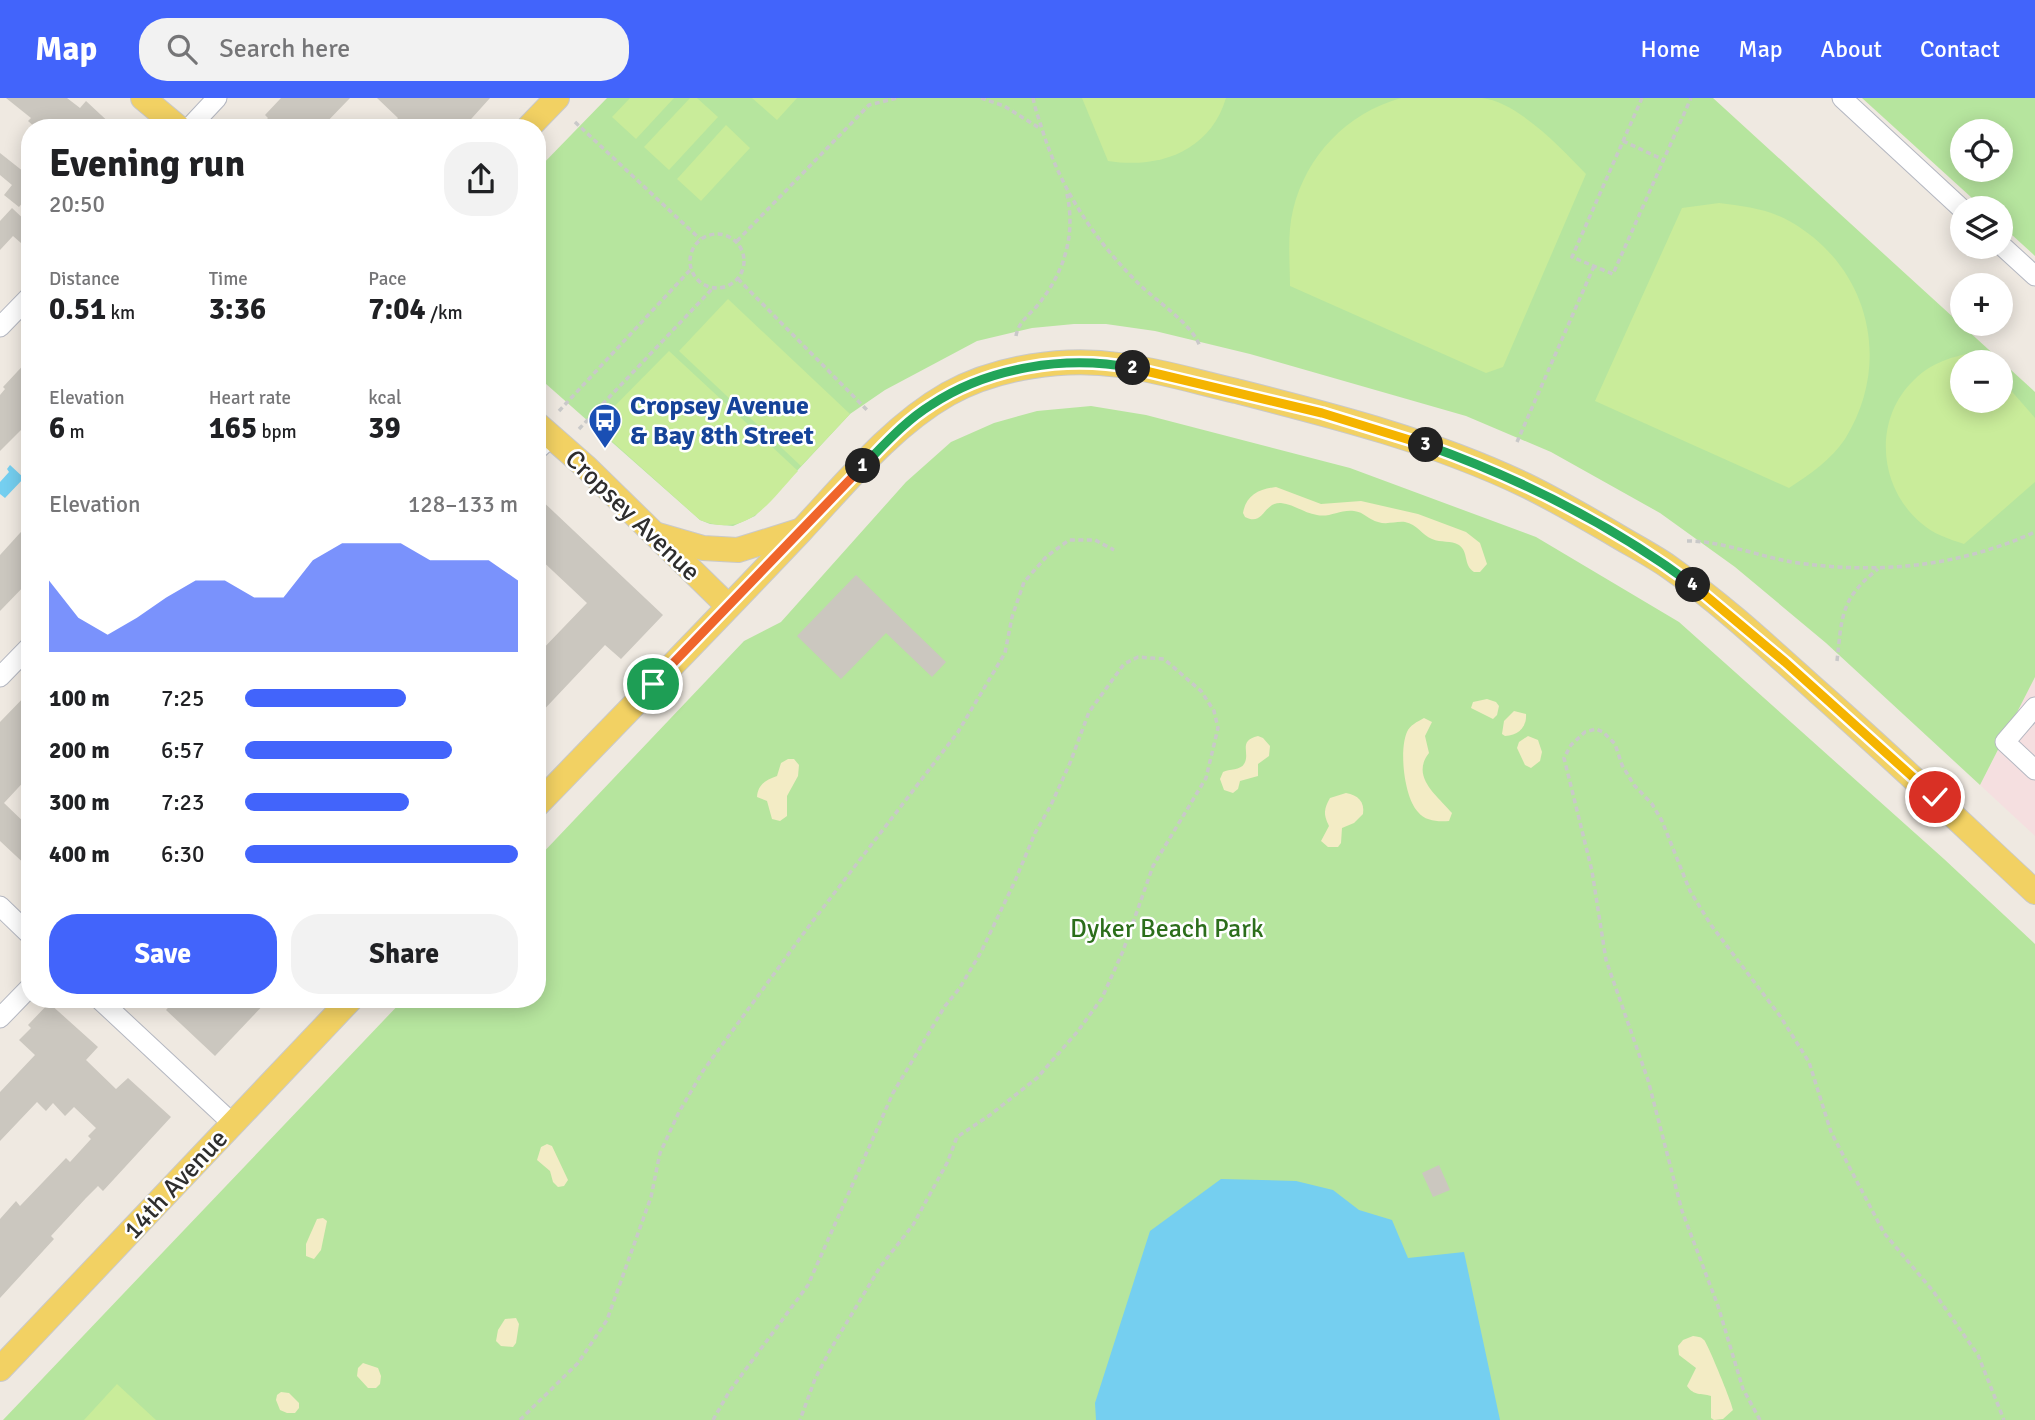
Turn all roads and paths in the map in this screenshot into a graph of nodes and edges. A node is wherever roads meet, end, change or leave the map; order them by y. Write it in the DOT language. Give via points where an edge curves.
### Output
graph roads {
  1 [pos="143,98"];
  2 [pos="217,98"];
  3 [pos="556,98"];
  4 [pos="874,98"];
  5 [pos="897,98"];
  6 [pos="981,98"];
  7 [pos="1033,98"];
  8 [pos="1642,98"];
  9 [pos="1691,98"];
  10 [pos="1842,98"];
  11 [pos="869,105"];
  12 [pos="168,119"];
  13 [pos="197,119"];
  14 [pos="536,119"];
  15 [pos="575,122"];
  16 [pos="1043,130"];
  17 [pos="1623,141"];
  18 [pos="1664,160"];
  19 [pos="1065,188"];
  20 [pos="1950,198"];
  21 [pos="700,239"];
  22 [pos="737,241"];
  23 [pos="2013,256"];
  24 [pos="1594,266"];
  25 [pos="691,269"];
  26 [pos="2035,276"];
  27 [pos="738,279"];
  28 [pos="713,288"];
  29 [pos="21,305"];
  30 [pos="0,327"];
  31 [pos="1016,337"];
  32 [pos="1200,347"];
  33 [pos="559,411"];
  34 [pos="868,411"];
  35 [pos="579,429"];
  36 [pos="546,440"];
  37 [pos="1517,442"];
  38 [pos="803,529"];
  39 [pos="2035,532"];
  40 [pos="654,534"];
  41 [pos="1687,541"];
  42 [pos="1114,550"];
  43 [pos="1878,569"];
  44 [pos="728,606"];
  45 [pos="21,655"];
  46 [pos="1837,661"];
  47 [pos="0,677"];
  48 [pos="2035,707"];
  49 [pos="2035,770"];
  50 [pos="546,796"];
  51 [pos="2035,892"];
  52 [pos="0,906"];
  53 [pos="21,926"];
  54 [pos="21,996"];
  55 [pos="109,1008"];
  56 [pos="342,1008"];
  57 [pos="0,1018"];
  58 [pos="232,1123"];
  59 [pos="0,1369"];
  60 [pos="520,1420"];
  61 [pos="713,1420"];
  62 [pos="800,1420"];
  63 [pos="1760,1420"];
  64 [pos="2004,1420"];
  1 -- 12 [label="main road"];
  2 -- 13 [label="street"];
  3 -- 14 [label="main road"];
  4 -- 11 [label="path"];
  5 -- 11 [label="path"];
  6 -- 16 [label="path"];
  7 -- 16 [label="path"];
  8 -- 17 [label="path"];
  9 -- 18 [label="path"];
  10 -- 20 [label="street"];
  11 -- 22 [label="path"];
  15 -- 21 [label="path"];
  16 -- 19 [label="path"];
  17 -- 18 [label="path"];
  17 -- 24 [label="path" via="1572,257"];
  18 -- 24 [label="path" via="1613,274"];
  19 -- 31 [label="path" via="1070,224 1061,269 1017,327"];
  19 -- 32 [label="path" via="1112,257 1177,317"];
  21 -- 22 [label="path" via="723,234"];
  21 -- 25 [label="path" via="690,254"];
  22 -- 27 [label="path" via="745,264"];
  23 -- 26 [label="street"];
  24 -- 37 [label="path"];
  25 -- 28 [label="path" via="697,280"];
  25 -- 33 [label="path"];
  27 -- 28 [label="path"];
  27 -- 34 [label="path"];
  28 -- 35 [label="path"];
  29 -- 30 [label="street"];
  36 -- 40 [label="main road, Cropsey Avenue" via="587,468"];
  38 -- 40 [label="main road" via="738,550 703,548"];
  38 -- 44 [label="main road"];
  38 -- 51 [label="main road" via="896,432 928,406 979,380 1040,366 1115,364 1368,426 1525,485 1666,565 1785,662"];
  39 -- 43 [label="path" via="1955,560"];
  40 -- 44 [label="main road, Cropsey Avenue"];
  41 -- 43 [label="path" via="1794,562"];
  42 -- 60 [label="path" via="1095,540 1069,540 1046,556 1024,582 1004,653 965,722 703,1071 660,1153 651,1197 607,1320 578,1363"];
  43 -- 46 [label="path" via="1843,609"];
  44 -- 50 [label="main road"];
  45 -- 47 [label="street"];
  48 -- 49 [label="street" via="2005,742"];
  52 -- 53 [label="street"];
  54 -- 57 [label="street"];
  55 -- 58 [label="street"];
  56 -- 58 [label="main road, 14th Avenue"];
  58 -- 59 [label="main road, 14th Avenue"];
  61 -- 62 [label="path" via="808,1285 893,1093 981,952 1070,763 1089,712 1124,664 1138,657 1164,659 1201,691 1218,728 1206,778 1153,866 1102,999 1037,1078 957,1137 913,1225 880,1267 829,1352"];
  63 -- 64 [label="path" via="1744,1389 1682,1212 1648,1080 1606,960 1592,871 1564,758 1585,732 1596,729 1615,744 1634,785 1662,821 1690,891 1711,925 1809,1062 1831,1132 1884,1233 1933,1290 1978,1355"];
}
